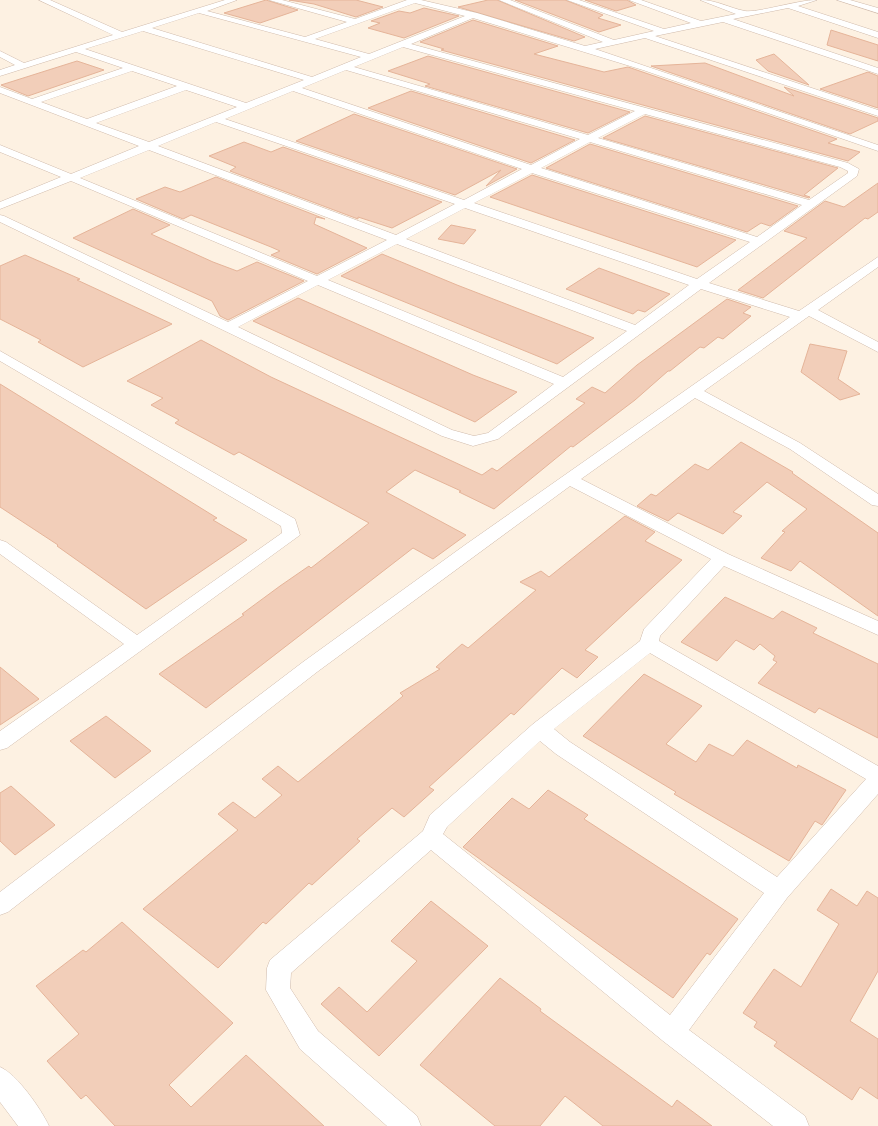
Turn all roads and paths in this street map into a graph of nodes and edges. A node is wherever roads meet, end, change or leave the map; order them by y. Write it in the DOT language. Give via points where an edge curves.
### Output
graph roads {
  1 [pos="42,0"];
  2 [pos="196,0"];
  3 [pos="233,0"];
  4 [pos="273,0"];
  5 [pos="413,0"];
  6 [pos="502,0"];
  7 [pos="571,0"];
  8 [pos="633,0"];
  9 [pos="704,0"];
  10 [pos="813,0"];
  11 [pos="841,0"];
  12 [pos="788,5"];
  13 [pos="214,6"];
  14 [pos="198,11"];
  15 [pos="878,11"];
  16 [pos="743,13"];
  17 [pos="474,15"];
  18 [pos="720,18"];
  19 [pos="356,22"];
  20 [pos="700,23"];
  21 [pos="143,28"];
  22 [pos="663,31"];
  23 [pos="121,35"];
  24 [pos="644,35"];
  25 [pos="878,35"];
  26 [pos="305,40"];
  27 [pos="612,42"];
  28 [pos="402,44"];
  29 [pos="585,48"];
  30 [pos="76,49"];
  31 [pos="0,54"];
  32 [pos="370,57"];
  33 [pos="24,66"];
  34 [pos="346,67"];
  35 [pos="132,68"];
  36 [pos="878,71"];
  37 [pos="0,73"];
  38 [pos="313,80"];
  39 [pos="187,86"];
  40 [pos="292,88"];
  41 [pos="0,90"];
  42 [pos="32,102"];
  43 [pos="247,107"];
  44 [pos="644,110"];
  45 [pos="878,113"];
  46 [pos="216,119"];
  47 [pos="88,122"];
  48 [pos="589,139"];
  49 [pos="151,146"];
  50 [pos="0,148"];
  51 [pos="878,148"];
  52 [pos="532,169"];
  53 [pos="70,178"];
  54 [pos="465,204"];
  55 [pos="810,204"];
  56 [pos="0,206"];
  57 [pos="0,218"];
  58 [pos="398,238"];
  59 [pos="758,241"];
  60 [pos="878,261"];
  61 [pos="316,282"];
  62 [pos="699,284"];
  63 [pos="805,313"];
  64 [pos="229,327"];
  65 [pos="636,330"];
  66 [pos="878,348"];
  67 [pos="3,360"];
  68 [pos="564,383"];
  69 [pos="695,392"];
  70 [pos="570,480"];
  71 [pos="878,501"];
  72 [pos="0,546"];
  73 [pos="722,558"];
  74 [pos="878,629"];
  75 [pos="138,644"];
  76 [pos="648,644"];
  77 [pos="540,728"];
  78 [pos="0,742"];
  79 [pos="878,776"];
  80 [pos="878,780"];
  81 [pos="431,837"];
  82 [pos="779,891"];
  83 [pos="0,905"];
  84 [pos="672,1032"];
  85 [pos="0,1080"];
  86 [pos="35,1126"];
  87 [pos="408,1126"];
  88 [pos="795,1126"];
  1 -- 23 [label="street"];
  2 -- 13 [label="street"];
  3 -- 13 [label="street"];
  4 -- 19 [label="street"];
  5 -- 17 [label="street"];
  5 -- 19 [label="street"];
  6 -- 27 [label="street"];
  7 -- 22 [label="street"];
  8 -- 20 [label="street"];
  9 -- 16 [label="street"];
  10 -- 12 [label="street"];
  11 -- 15 [label="street"];
  12 -- 16 [label="street"];
  12 -- 25 [label="street"];
  13 -- 14 [label="street"];
  14 -- 21 [label="street"];
  14 -- 26 [label="street"];
  16 -- 18 [label="street"];
  17 -- 28 [label="street"];
  17 -- 29 [label="street"];
  18 -- 20 [label="street"];
  18 -- 36 [label="street"];
  19 -- 26 [label="street"];
  20 -- 22 [label="street"];
  21 -- 23 [label="street"];
  21 -- 38 [label="street"];
  22 -- 24 [label="street"];
  23 -- 30 [label="street"];
  24 -- 27 [label="street"];
  24 -- 45 [label="street"];
  26 -- 32 [label="street"];
  27 -- 29 [label="street"];
  28 -- 32 [label="street"];
  28 -- 44 [label="street"];
  29 -- 51 [label="street"];
  30 -- 33 [label="street"];
  30 -- 35 [label="street"];
  31 -- 33 [label="street"];
  32 -- 34 [label="street"];
  33 -- 37 [label="street"];
  34 -- 38 [label="street"];
  34 -- 48 [label="street"];
  35 -- 39 [label="street"];
  35 -- 42 [label="street"];
  38 -- 40 [label="street"];
  39 -- 43 [label="street"];
  39 -- 47 [label="street"];
  40 -- 43 [label="street"];
  40 -- 52 [label="street"];
  41 -- 42 [label="street"];
  42 -- 47 [label="street"];
  43 -- 46 [label="street"];
  44 -- 48 [label="street"];
  44 -- 55 [label="street" via="854,169 853,174"];
  46 -- 49 [label="street"];
  46 -- 54 [label="street"];
  47 -- 49 [label="street"];
  48 -- 52 [label="street"];
  48 -- 55 [label="street"];
  49 -- 53 [label="street"];
  49 -- 58 [label="street"];
  50 -- 53 [label="street"];
  52 -- 54 [label="street"];
  52 -- 59 [label="street"];
  53 -- 56 [label="street"];
  53 -- 61 [label="street"];
  54 -- 58 [label="street"];
  54 -- 62 [label="street"];
  55 -- 59 [label="street"];
  57 -- 64 [label="street"];
  58 -- 61 [label="street"];
  58 -- 65 [label="street"];
  59 -- 62 [label="street"];
  60 -- 63 [label="street"];
  61 -- 64 [label="street"];
  61 -- 68 [label="street"];
  62 -- 63 [label="street"];
  62 -- 65 [label="street"];
  63 -- 66 [label="street"];
  63 -- 69 [label="street"];
  64 -- 68 [label="street" via="447,433 473,441 493,436"];
  65 -- 68 [label="street"];
  67 -- 75 [label="street" via="289,523 291,535 281,544"];
  69 -- 70 [label="street"];
  69 -- 71 [label="street" via="796,446"];
  70 -- 73 [label="street"];
  70 -- 83 [label="street" via="310,667"];
  72 -- 75 [label="street"];
  73 -- 74 [label="street"];
  73 -- 76 [label="street" via="651,634"];
  75 -- 78 [label="street"];
  76 -- 77 [label="street"];
  76 -- 79 [label="street"];
  77 -- 81 [label="street" via="438,821"];
  77 -- 82 [label="street" via="563,748"];
  80 -- 82 [label="street"];
  81 -- 84 [label="street"];
  81 -- 87 [label="street" via="279,968 278,990 308,1040"];
  82 -- 84 [label="street"];
  84 -- 88 [label="street"];
  85 -- 86 [label="street"];
}
